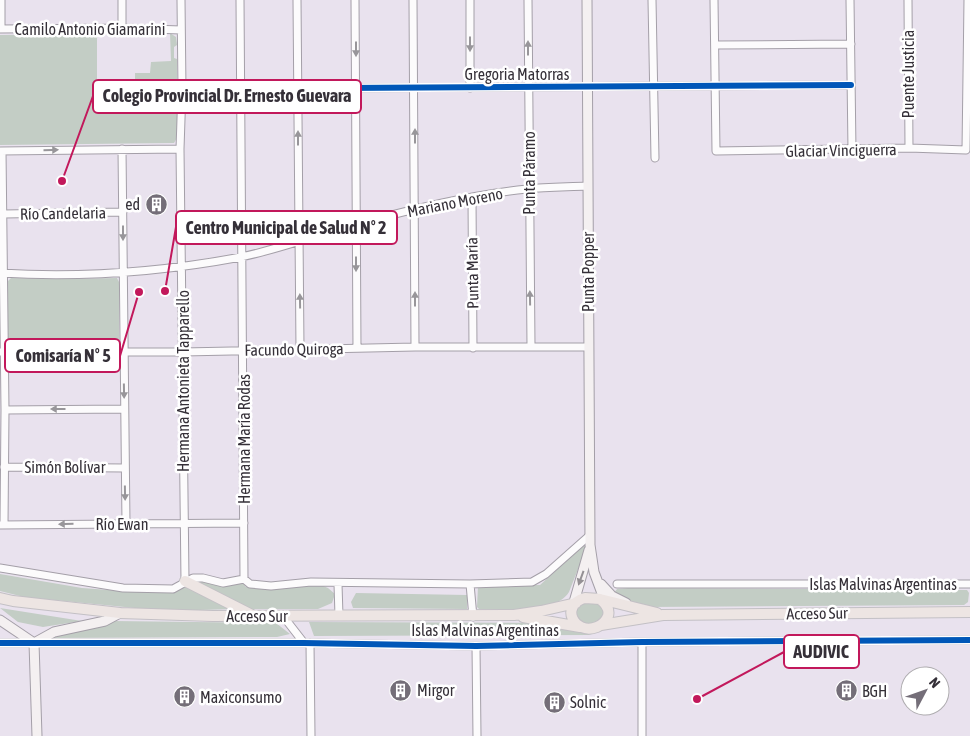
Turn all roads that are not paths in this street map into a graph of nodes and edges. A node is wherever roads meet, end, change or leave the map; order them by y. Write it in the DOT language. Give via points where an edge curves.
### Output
graph roads {
  1 [pos="1,0"];
  2 [pos="122,0"];
  3 [pos="181,0"];
  4 [pos="240,0"];
  5 [pos="297,0"];
  6 [pos="355,0"];
  7 [pos="413,0"];
  8 [pos="470,0"];
  9 [pos="528,0"];
  10 [pos="587,0"];
  11 [pos="652,0"];
  12 [pos="714,0"];
  13 [pos="850,0"];
  14 [pos="908,0"];
  15 [pos="968,0"];
  16 [pos="122,28"];
  17 [pos="1,29"];
  18 [pos="181,30"];
  19 [pos="851,44"];
  20 [pos="714,45"];
  21 [pos="715,85"];
  22 [pos="851,85"];
  23 [pos="652,86"];
  24 [pos="529,87"];
  25 [pos="587,87"];
  26 [pos="240,88"];
  27 [pos="356,88"];
  28 [pos="415,88"];
  29 [pos="470,88"];
  30 [pos="182,89"];
  31 [pos="298,89"];
  32 [pos="909,148"];
  33 [pos="122,149"];
  34 [pos="180,149"];
  35 [pos="852,150"];
  36 [pos="1,151"];
  37 [pos="655,158"];
  38 [pos="587,186"];
  39 [pos="528,189"];
  40 [pos="472,197"];
  41 [pos="415,209"];
  42 [pos="123,212"];
  43 [pos="4,214"];
  44 [pos="356,224"];
  45 [pos="299,241"];
  46 [pos="242,256"];
  47 [pos="182,266"];
  48 [pos="124,272"];
  49 [pos="2,273"];
  50 [pos="531,346"];
  51 [pos="415,347"];
  52 [pos="588,347"];
  53 [pos="357,348"];
  54 [pos="473,348"];
  55 [pos="300,349"];
  56 [pos="243,350"];
  57 [pos="124,351"];
  58 [pos="2,352"];
  59 [pos="183,352"];
  60 [pos="124,409"];
  61 [pos="5,410"];
  62 [pos="4,467"];
  63 [pos="125,468"];
  64 [pos="184,523"];
  65 [pos="244,523"];
  66 [pos="126,524"];
  67 [pos="2,525"];
  68 [pos="590,535"];
  69 [pos="590,544"];
  70 [pos="0,568"];
  71 [pos="594,572"];
  72 [pos="244,579"];
  73 [pos="185,581"];
  74 [pos="338,584"];
  75 [pos="470,584"];
  76 [pos="617,584"];
  77 [pos="970,584"];
  78 [pos="0,598"];
  79 [pos="604,601"];
  80 [pos="573,605"];
  81 [pos="640,610"];
  82 [pos="970,612"];
  83 [pos="120,613"];
  84 [pos="514,615"];
  85 [pos="663,615"];
  86 [pos="255,616"];
  87 [pos="283,616"];
  88 [pos="339,616"];
  89 [pos="472,616"];
  90 [pos="0,620"];
  91 [pos="601,625"];
  92 [pos="583,628"];
  93 [pos="970,640"];
  94 [pos="642,642"];
  95 [pos="0,643"];
  96 [pos="34,643"];
  97 [pos="307,643"];
  98 [pos="476,646"];
  99 [pos="37,736"];
  100 [pos="311,736"];
  101 [pos="477,736"];
  102 [pos="642,736"];
  1 -- 17 [label="street"];
  2 -- 16 [label="street"];
  3 -- 18 [label="street, Hermana Antonieta Tapparello"];
  4 -- 26 [label="street, Hermana María Rodas"];
  5 -- 31 [label="street"];
  6 -- 27 [label="street, one-way"];
  7 -- 28 [label="street"];
  8 -- 29 [label="street, one-way"];
  24 -- 9 [label="street, Punta Páramo, one-way"];
  10 -- 25 [label="street, Punta Popper"];
  11 -- 23 [label="street"];
  12 -- 20 [label="street"];
  13 -- 19 [label="street"];
  14 -- 32 [label="street, Puente Justicia"];
  15 -- 32 [label="street, Glaciar Vinciguerra" via="966,150"];
  16 -- 17 [label="street, Camilo Antonio Giamarini"];
  16 -- 18 [label="street, Camilo Antonio Giamarini"];
  18 -- 30 [label="street, Hermana Antonieta Tapparello"];
  19 -- 20 [label="street"];
  19 -- 22 [label="street"];
  20 -- 21 [label="street"];
  21 -- 22 [label="street, Gregoria Matorras"];
  21 -- 23 [label="street, Gregoria Matorras"];
  21 -- 35 [label="street, Glaciar Vinciguerra" via="716,151"];
  22 -- 35 [label="street"];
  23 -- 25 [label="street, Gregoria Matorras"];
  23 -- 37 [label="street"];
  24 -- 25 [label="street, Gregoria Matorras"];
  24 -- 29 [label="street, Gregoria Matorras"];
  24 -- 39 [label="street, Punta Páramo"];
  25 -- 38 [label="street, Punta Popper"];
  26 -- 30 [label="street, Gregoria Matorras"];
  26 -- 31 [label="street, Gregoria Matorras"];
  26 -- 46 [label="street, Hermana María Rodas"];
  27 -- 28 [label="street, Gregoria Matorras"];
  27 -- 31 [label="street, Gregoria Matorras"];
  27 -- 44 [label="street"];
  28 -- 29 [label="street, Gregoria Matorras"];
  41 -- 28 [label="street, one-way"];
  30 -- 34 [label="street, Hermana Antonieta Tapparello"];
  45 -- 31 [label="street, one-way"];
  32 -- 35 [label="street, Glaciar Vinciguerra"];
  33 -- 34 [label="street"];
  36 -- 33 [label="street, one-way"];
  33 -- 42 [label="street"];
  34 -- 47 [label="street, Hermana Antonieta Tapparello"];
  36 -- 43 [label="street"];
  38 -- 39 [label="street, Mariano Moreno"];
  38 -- 52 [label="street, Punta Popper"];
  39 -- 40 [label="street, Mariano Moreno"];
  50 -- 39 [label="street, Punta Páramo, one-way"];
  40 -- 41 [label="street, Mariano Moreno"];
  40 -- 54 [label="street, Punta María"];
  41 -- 44 [label="street, Mariano Moreno"];
  51 -- 41 [label="street, one-way"];
  42 -- 43 [label="street, Río Candelaria"];
  42 -- 48 [label="street, one-way"];
  43 -- 49 [label="street"];
  44 -- 45 [label="street, Mariano Moreno"];
  44 -- 53 [label="street, one-way"];
  45 -- 46 [label="street, Mariano Moreno"];
  55 -- 45 [label="street, one-way"];
  46 -- 47 [label="street, Mariano Moreno"];
  46 -- 56 [label="street, Hermana María Rodas"];
  47 -- 48 [label="street, Mariano Moreno"];
  47 -- 59 [label="street, Hermana Antonieta Tapparello"];
  48 -- 49 [label="street, Mariano Moreno" via="64,276"];
  48 -- 57 [label="street"];
  49 -- 58 [label="street"];
  50 -- 52 [label="street, Facundo Quiroga"];
  50 -- 54 [label="street, Facundo Quiroga"];
  51 -- 53 [label="street, Facundo Quiroga"];
  51 -- 54 [label="street, Facundo Quiroga"];
  52 -- 68 [label="street, Punta Popper"];
  53 -- 55 [label="street, Facundo Quiroga"];
  55 -- 56 [label="street, Facundo Quiroga"];
  56 -- 59 [label="street, Facundo Quiroga"];
  56 -- 65 [label="street, Hermana María Rodas"];
  57 -- 58 [label="street, Facundo Quiroga"];
  57 -- 59 [label="street, Facundo Quiroga"];
  57 -- 60 [label="street, one-way"];
  58 -- 61 [label="street"];
  59 -- 64 [label="street, Hermana Antonieta Tapparello"];
  60 -- 61 [label="street, one-way"];
  60 -- 63 [label="street"];
  61 -- 62 [label="street"];
  62 -- 63 [label="street, Simón Bolívar"];
  62 -- 67 [label="street"];
  63 -- 66 [label="street, one-way"];
  64 -- 65 [label="street, Río Ewan"];
  64 -- 66 [label="street, Río Ewan"];
  64 -- 73 [label="street, Hermana Antonieta Tapparello"];
  65 -- 72 [label="street, Hermana María Rodas"];
  66 -- 67 [label="street, Río Ewan, one-way"];
  68 -- 69 [label="street, Punta Popper"];
  68 -- 75 [label="street" via="532,582"];
  69 -- 71 [label="street, Punta Popper"];
  69 -- 80 [label="street, Punta Popper, one-way"];
  70 -- 73 [label="street" via="123,588 173,588"];
  71 -- 79 [label="street, Punta Popper"];
  71 -- 81 [label="street" via="612,596"];
  72 -- 73 [label="street" via="228,583 203,578"];
  72 -- 74 [label="street" via="257,586 311,582"];
  73 -- 86 [label="main road"];
  74 -- 75 [label="street"];
  74 -- 88 [label="street"];
  75 -- 89 [label="street"];
  76 -- 77 [label="street, Islas Malvinas Argentinas"];
  78 -- 83 [label="main road, Acceso Sur"];
  79 -- 80 [label="main road" via="585,598"];
  79 -- 81 [label="main road, Acceso Sur"];
  79 -- 91 [label="main road" via="608,614"];
  80 -- 84 [label="main road, Acceso Sur"];
  80 -- 92 [label="main road" via="574,620"];
  81 -- 85 [label="main road, Acceso Sur"];
  82 -- 85 [label="main road, Acceso Sur"];
  83 -- 86 [label="main road, Acceso Sur"];
  83 -- 96 [label="street" via="105,621 54,632"];
  84 -- 89 [label="main road, Acceso Sur"];
  84 -- 92 [label="main road, Acceso Sur"];
  85 -- 91 [label="main road, Acceso Sur"];
  86 -- 87 [label="main road, Acceso Sur"];
  87 -- 88 [label="main road, Acceso Sur"];
  87 -- 97 [label="street"];
  88 -- 89 [label="main road, Acceso Sur"];
  90 -- 96 [label="street"];
  91 -- 92 [label="main road"];
  93 -- 94 [label="street, Islas Malvinas Argentinas"];
  94 -- 98 [label="street, Islas Malvinas Argentinas"];
  94 -- 102 [label="street"];
  95 -- 96 [label="street, Islas Malvinas Argentinas"];
  96 -- 97 [label="street, Islas Malvinas Argentinas"];
  96 -- 99 [label="street"];
  97 -- 98 [label="street, Islas Malvinas Argentinas"];
  97 -- 100 [label="street"];
  98 -- 101 [label="street"];
}
